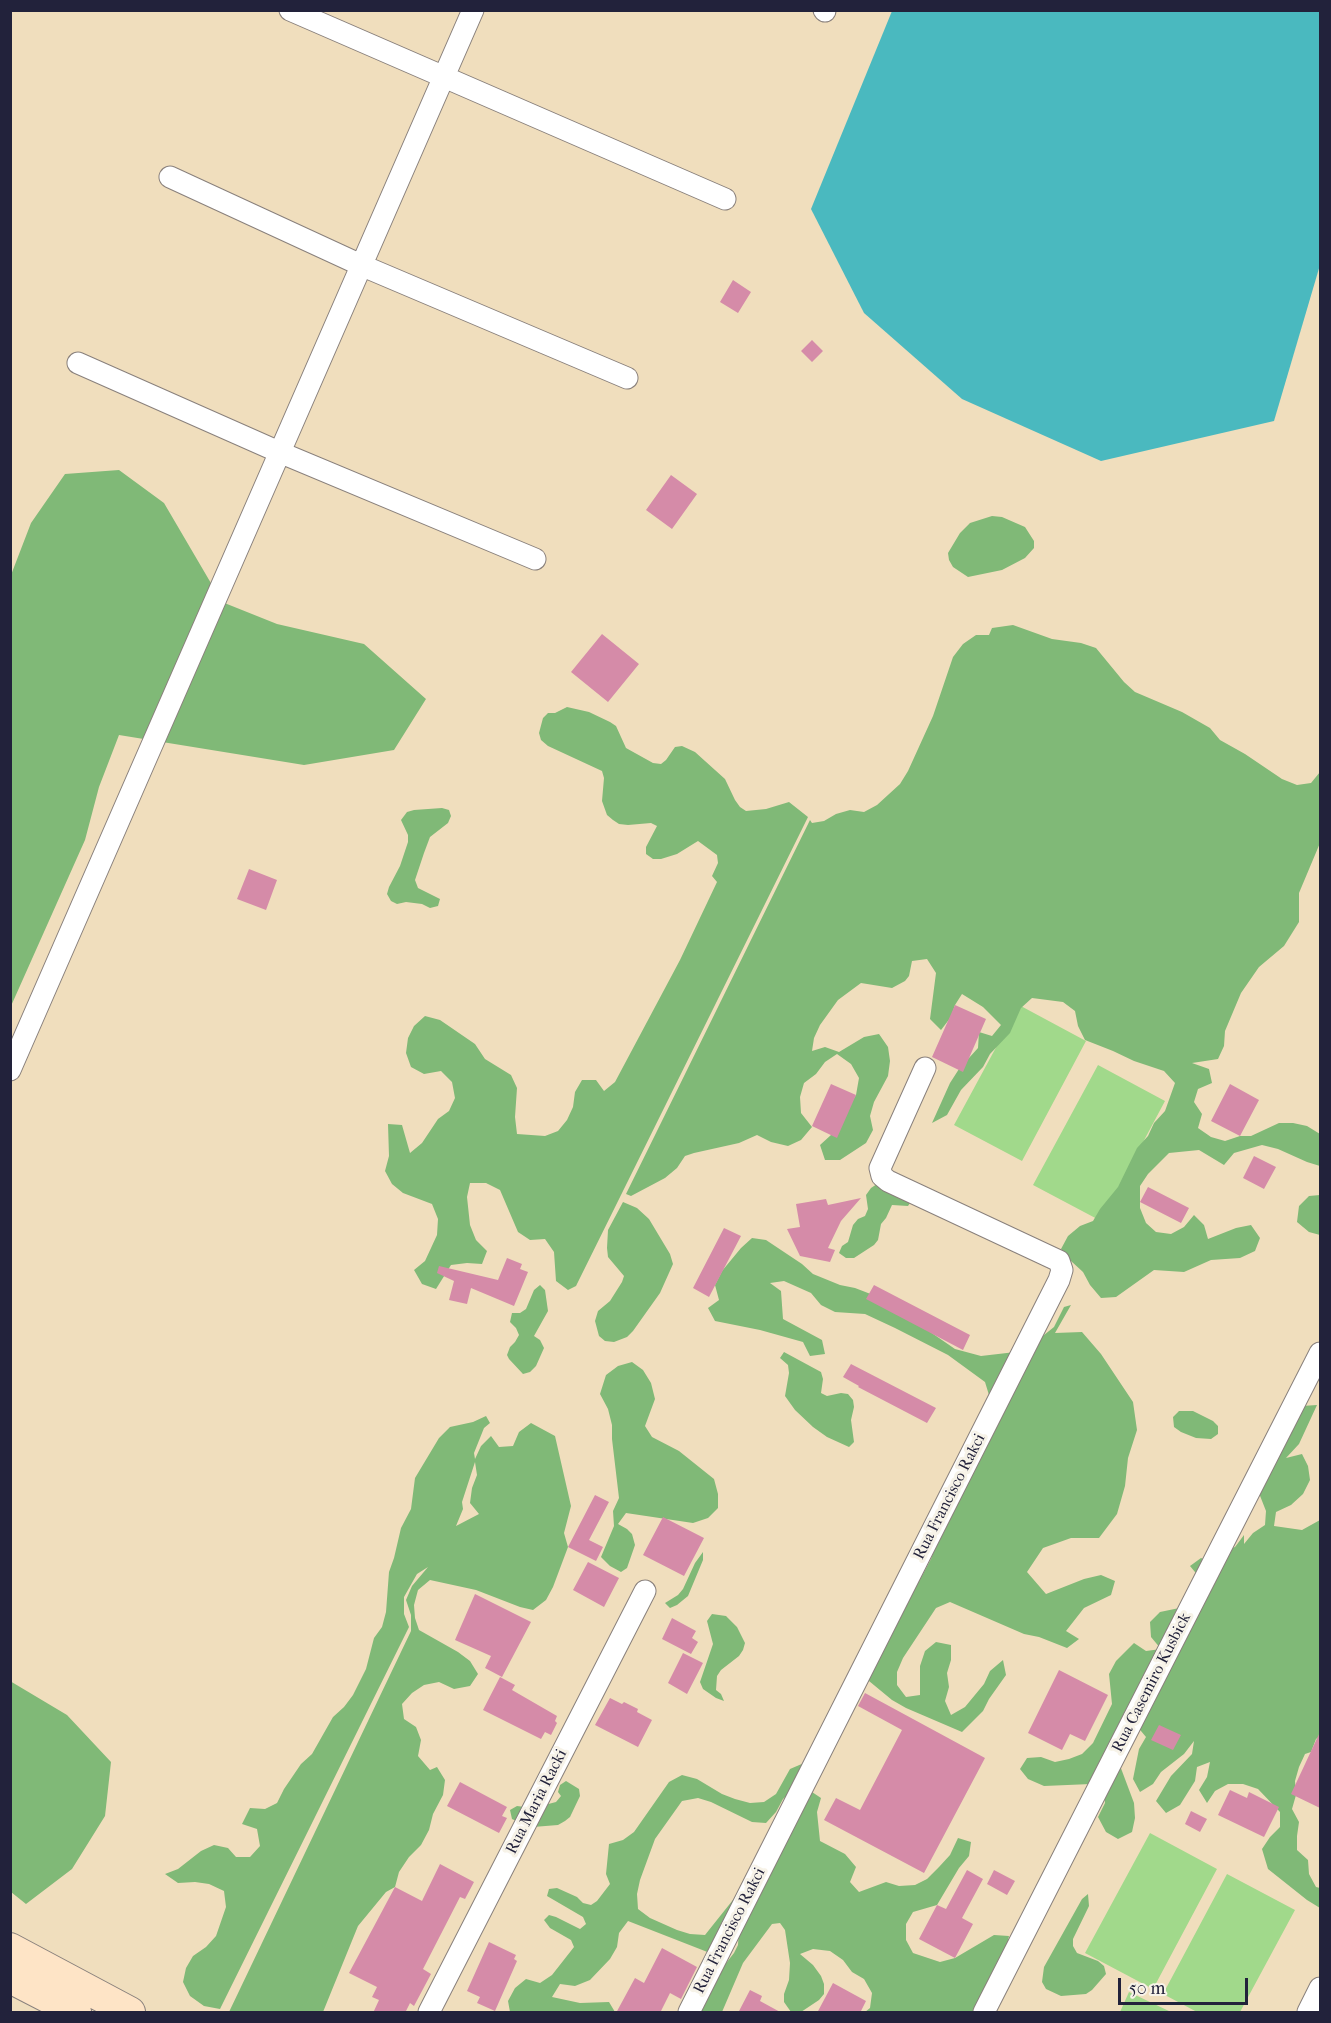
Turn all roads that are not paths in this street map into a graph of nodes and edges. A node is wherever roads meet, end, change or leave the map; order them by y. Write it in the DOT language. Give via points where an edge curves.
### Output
graph roads {
  1 [pos="290,10"];
  2 [pos="473,10"];
  3 [pos="443,78"];
  4 [pos="170,177"];
  5 [pos="725,199"];
  6 [pos="363,266"];
  7 [pos="78,363"];
  8 [pos="627,378"];
  9 [pos="279,453"];
  10 [pos="535,559"];
  11 [pos="925,1068"];
  12 [pos="10,1070"];
  13 [pos="1320,1353"];
  14 [pos="645,1591"];
  15 [pos="10,1948"];
  16 [pos="10,1978"];
  17 [pos="1320,1988"];
  18 [pos="76,2013"];
  19 [pos="130,2013"];
  20 [pos="429,2013"];
  21 [pos="689,2013"];
  22 [pos="984,2013"];
  23 [pos="1308,2013"];
  1 -- 3 [label="street"];
  2 -- 3 [label="street"];
  3 -- 5 [label="street"];
  3 -- 6 [label="street"];
  4 -- 6 [label="street"];
  6 -- 8 [label="street"];
  6 -- 9 [label="street"];
  7 -- 9 [label="street"];
  9 -- 10 [label="street"];
  9 -- 12 [label="street"];
  11 -- 21 [label="street, Rua Francisco Rakci" via="880,1168 882,1176 1059,1261 1062,1269"];
  13 -- 22 [label="street, Rua Casemiro Kusbick"];
  14 -- 20 [label="street, Rua Maria Racki"];
  15 -- 19 [label="main road"];
  16 -- 18 [label="main road"];
  17 -- 23 [label="street"];
}
